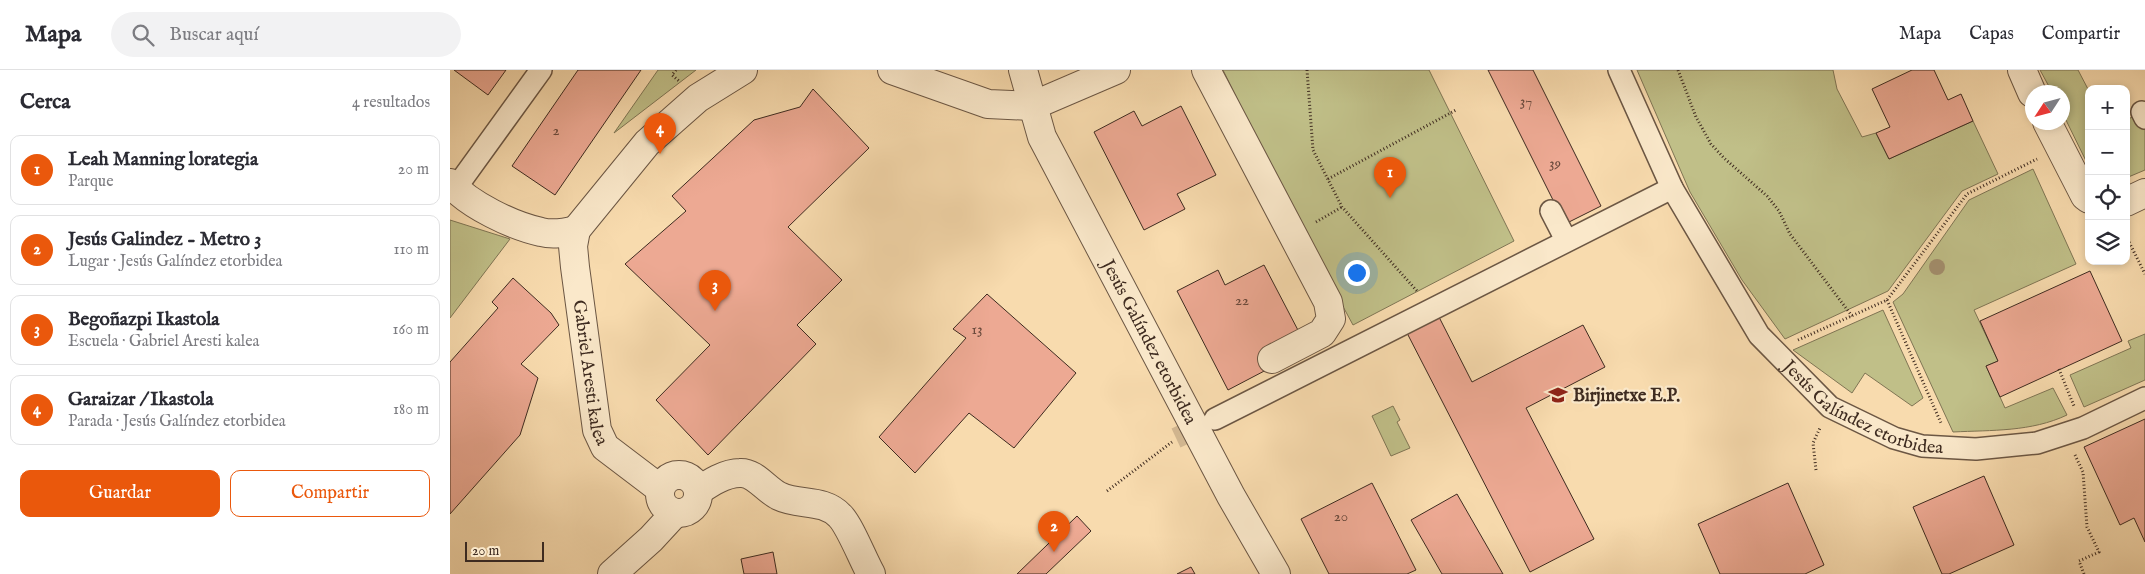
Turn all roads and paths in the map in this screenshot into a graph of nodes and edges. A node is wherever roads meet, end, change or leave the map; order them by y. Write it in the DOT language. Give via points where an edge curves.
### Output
graph roads {
  1 [pos="541,70"];
  2 [pos="743,70"];
  3 [pos="892,70"];
  4 [pos="1023,70"];
  5 [pos="1116,70"];
  6 [pos="1206,70"];
  7 [pos="1307,70"];
  8 [pos="1619,70"];
  9 [pos="1678,70"];
  10 [pos="2022,70"];
  11 [pos="2029,85"];
  12 [pos="1032,106"];
  13 [pos="1456,110"];
  14 [pos="2051,130"];
  15 [pos="2059,148"];
  16 [pos="1328,180"];
  17 [pos="453,186"];
  18 [pos="1672,188"];
  19 [pos="2145,193"];
  20 [pos="2085,196"];
  21 [pos="2130,200"];
  22 [pos="1551,211"];
  23 [pos="576,230"];
  24 [pos="1566,240"];
  25 [pos="2130,244"];
  26 [pos="2145,274"];
  27 [pos="1887,300"];
  28 [pos="1433,308"];
  29 [pos="1852,316"];
  30 [pos="1774,351"];
  31 [pos="1272,359"];
  32 [pos="2059,369"];
  33 [pos="2145,398"];
  34 [pos="1830,407"];
  35 [pos="1215,419"];
  36 [pos="2074,431"];
  37 [pos="1176,438"];
  38 [pos="1953,448"];
  39 [pos="1816,470"];
  40 [pos="659,488"];
  41 [pos="698,491"];
  42 [pos="1108,491"];
  43 [pos="675,513"];
  44 [pos="612,574"];
  45 [pos="870,574"];
  46 [pos="1276,574"];
  47 [pos="2084,574"];
  1 -- 17 [label="street"];
  2 -- 23 [label="street" via="698,98 647,143"];
  3 -- 12 [label="street" via="988,104"];
  4 -- 12 [label="street, Jesús Galíndez etorbidea"];
  5 -- 12 [label="street"];
  6 -- 31 [label="street" via="1328,302 1331,320 1322,332"];
  7 -- 16 [label="path" via="1313,150"];
  8 -- 18 [label="street, Jesús Galíndez etorbidea"];
  9 -- 29 [label="path" via="1696,117 1711,144 1767,196 1790,234"];
  10 -- 11 [label="street"];
  12 -- 46 [label="street, Jesús Galíndez etorbidea" via="1042,137 1230,496"];
  13 -- 16 [label="path"];
  14 -- 15 [label="street"];
  15 -- 20 [label="street"];
  15 -- 27 [label="path" via="1967,194"];
  16 -- 28 [label="path" via="1342,208"];
  17 -- 23 [label="street" via="483,210 541,232 560,234"];
  18 -- 24 [label="street"];
  18 -- 30 [label="street, Jesús Galíndez etorbidea" via="1759,335"];
  19 -- 21 [label="street"];
  22 -- 24 [label="street"];
  23 -- 40 [label="street, Gabriel Aresti kalea" via="574,268 598,430 605,447"];
  24 -- 28 [label="street"];
  25 -- 26 [label="path"];
  27 -- 29 [label="path"];
  27 -- 38 [label="path"];
  28 -- 35 [label="street"];
  29 -- 30 [label="path"];
  30 -- 34 [label="street, Jesús Galíndez etorbidea"];
  32 -- 36 [label="path"];
  33 -- 36 [label="street, Jesús Galíndez etorbidea"];
  34 -- 38 [label="street, Jesús Galíndez etorbidea" via="1894,438 1922,446"];
  34 -- 39 [label="path" via="1813,443"];
  36 -- 38 [label="street, Jesús Galíndez etorbidea" via="2037,443 2003,448"];
  36 -- 47 [label="path" via="2083,472 2087,527 2099,552 2079,561"];
  37 -- 42 [label="path"];
  40 -- 41 [label="street" via="667,479 680,475 692,480"];
  40 -- 43 [label="street" via="664,507"];
  41 -- 43 [label="street" via="692,508 681,514"];
  41 -- 45 [label="street" via="729,474 742,472 780,496 823,504 841,516"];
  43 -- 44 [label="street"];
}
